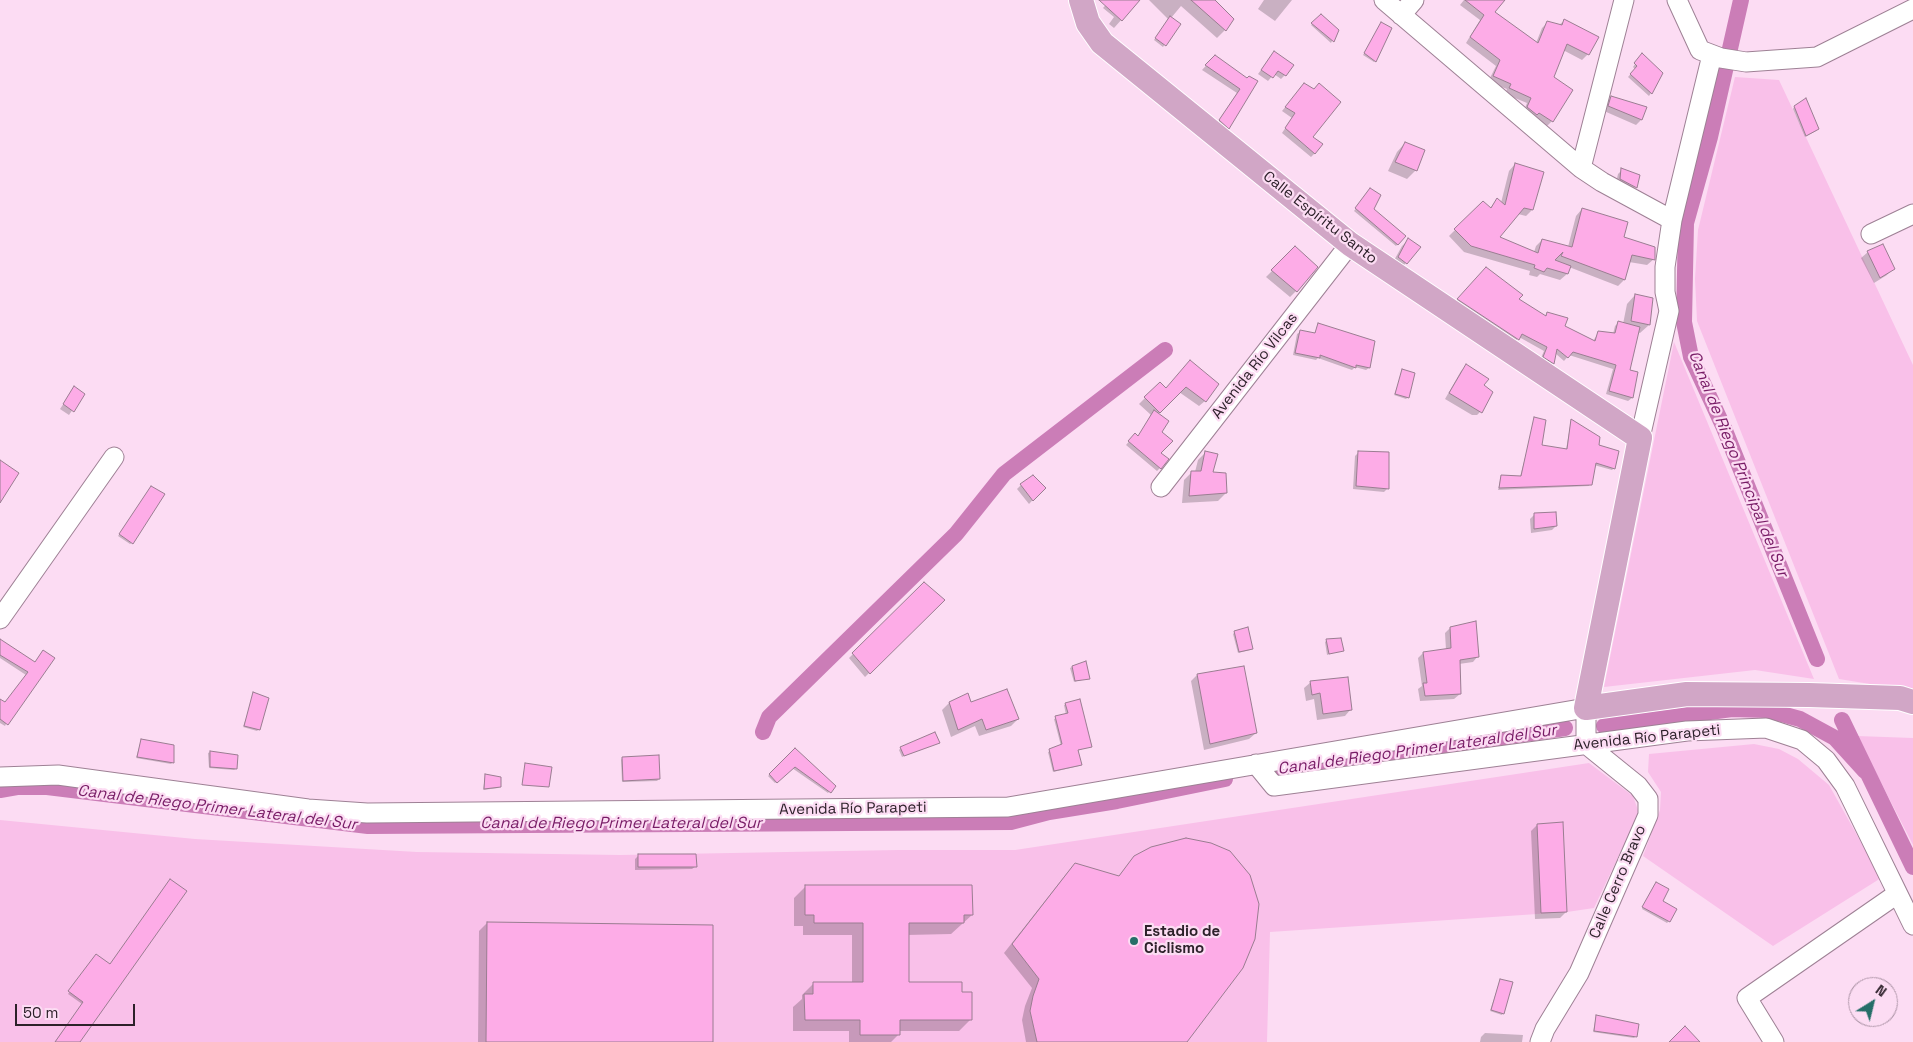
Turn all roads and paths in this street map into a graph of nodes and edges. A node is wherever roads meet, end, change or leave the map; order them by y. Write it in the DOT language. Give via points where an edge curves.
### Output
graph roads {
  1 [pos="1081,0"];
  2 [pos="1384,0"];
  3 [pos="1414,0"];
  4 [pos="1624,0"];
  5 [pos="1677,0"];
  6 [pos="1913,9"];
  7 [pos="1401,15"];
  8 [pos="1723,58"];
  9 [pos="1581,168"];
  10 [pos="1913,214"];
  11 [pos="1672,220"];
  12 [pos="1871,234"];
  13 [pos="1350,244"];
  14 [pos="1640,438"];
  15 [pos="114,457"];
  16 [pos="1161,487"];
  17 [pos="0,619"];
  18 [pos="1913,702"];
  19 [pos="1586,708"];
  20 [pos="1586,744"];
  21 [pos="1256,764"];
  22 [pos="2,774"];
  23 [pos="1897,894"];
  24 [pos="1913,924"];
  25 [pos="1540,1042"];
  26 [pos="1774,1042"];
  1 -- 13 [label="main road, Calle Espíritu Santo" via="1088,23 1102,43"];
  2 -- 7 [label="street"];
  3 -- 7 [label="street"];
  4 -- 9 [label="street"];
  5 -- 8 [label="street" via="1700,50"];
  6 -- 8 [label="street" via="1817,57 1746,62"];
  7 -- 9 [label="street"];
  8 -- 11 [label="street"];
  9 -- 11 [label="street"];
  10 -- 12 [label="street"];
  11 -- 14 [label="street" via="1665,267 1669,311"];
  13 -- 14 [label="main road, Calle Espíritu Santo"];
  13 -- 16 [label="street, Avenida Río Vilcas"];
  14 -- 19 [label="main road"];
  15 -- 17 [label="street"];
  18 -- 19 [label="main road, Avenida Río Parapeti" via="1900,698 1687,694"];
  19 -- 20 [label="street"];
  19 -- 21 [label="street, Avenida Río Parapeti"];
  20 -- 21 [label="street, Avenida Río Parapeti" via="1274,786"];
  20 -- 23 [label="street, Avenida Río Parapeti" via="1687,731 1766,728 1802,740 1826,760 1845,786"];
  20 -- 25 [label="street, Calle Cerro Bravo" via="1638,786 1648,799 1648,815 1579,973"];
  21 -- 22 [label="street, Avenida Río Parapeti" via="1008,807 377,813 308,810 58,775"];
  23 -- 24 [label="street, Avenida Río Parapeti"];
  23 -- 26 [label="street" via="1747,998"];
}
